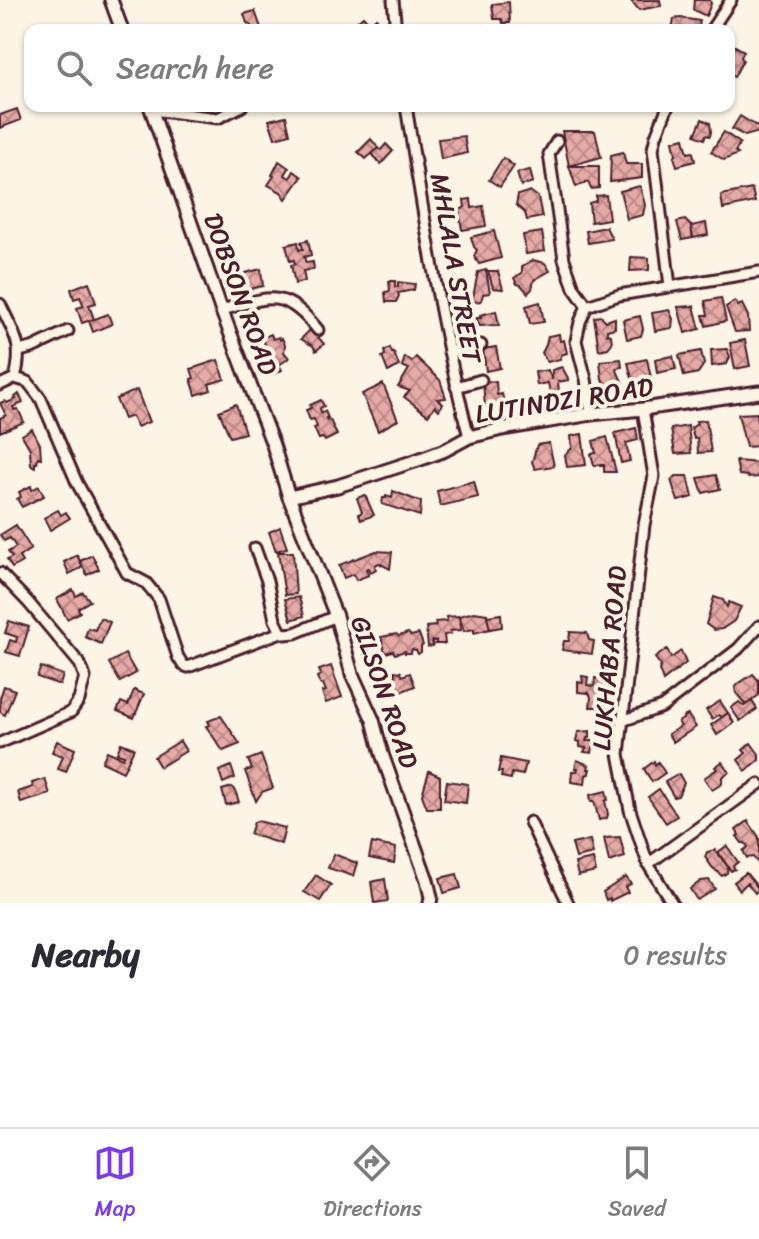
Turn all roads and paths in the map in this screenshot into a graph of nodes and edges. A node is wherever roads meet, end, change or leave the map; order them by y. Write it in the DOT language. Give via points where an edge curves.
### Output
graph roads {
  1 [pos="111,0"];
  2 [pos="393,0"];
  3 [pos="731,0"];
  4 [pos="120,24"];
  5 [pos="395,24"];
  6 [pos="715,24"];
  7 [pos="152,112"];
  8 [pos="178,112"];
  9 [pos="230,112"];
  10 [pos="407,112"];
  11 [pos="666,112"];
  12 [pos="557,141"];
  13 [pos="759,272"];
  14 [pos="670,286"];
  15 [pos="0,304"];
  16 [pos="587,306"];
  17 [pos="222,310"];
  18 [pos="318,330"];
  19 [pos="68,331"];
  20 [pos="481,345"];
  21 [pos="19,351"];
  22 [pos="449,352"];
  23 [pos="15,378"];
  24 [pos="481,380"];
  25 [pos="0,385"];
  26 [pos="456,387"];
  27 [pos="759,392"];
  28 [pos="643,409"];
  29 [pos="591,414"];
  30 [pos="469,437"];
  31 [pos="289,497"];
  32 [pos="255,548"];
  33 [pos="1,576"];
  34 [pos="336,616"];
  35 [pos="759,626"];
  36 [pos="281,632"];
  37 [pos="622,721"];
  38 [pos="0,743"];
  39 [pos="759,784"];
  40 [pos="530,822"];
  41 [pos="648,864"];
  42 [pos="430,903"];
  43 [pos="568,903"];
  44 [pos="672,903"];
  1 -- 4 [label="street"];
  2 -- 5 [label="street"];
  3 -- 6 [label="street"];
  7 -- 17 [label="street, DOBSON ROAD"];
  8 -- 9 [label="street" via="218,118"];
  10 -- 22 [label="street, MHLALA STREET"];
  11 -- 14 [label="street" via="653,149"];
  12 -- 16 [label="street" via="549,154 564,259"];
  13 -- 14 [label="street"];
  14 -- 16 [label="street"];
  15 -- 21 [label="street"];
  16 -- 29 [label="street" via="576,341"];
  17 -- 18 [label="street" via="275,297 305,313"];
  17 -- 31 [label="street, DOBSON ROAD"];
  19 -- 21 [label="street"];
  20 -- 22 [label="street"];
  21 -- 23 [label="street"];
  22 -- 26 [label="street, MHLALA STREET"];
  23 -- 25 [label="street"];
  23 -- 36 [label="street" via="28,382 41,399 77,483 127,573 146,583 159,599 183,665"];
  24 -- 26 [label="street"];
  26 -- 30 [label="street, MHLALA STREET"];
  27 -- 28 [label="street, LUTINDZI ROAD"];
  28 -- 29 [label="street, LUTINDZI ROAD"];
  28 -- 37 [label="street, LUKHABA ROAD" via="654,476"];
  29 -- 30 [label="street, LUTINDZI ROAD"];
  30 -- 31 [label="street, LUTINDZI ROAD" via="391,469"];
  31 -- 34 [label="street, GILSON ROAD"];
  32 -- 36 [label="street"];
  33 -- 38 [label="street" via="80,664 85,677 71,712"];
  34 -- 36 [label="street" via="295,633"];
  34 -- 42 [label="street, GILSON ROAD" via="427,880"];
  35 -- 37 [label="street" via="738,649 662,707"];
  37 -- 41 [label="street, LUKHABA ROAD" via="619,754"];
  39 -- 41 [label="street"];
  40 -- 43 [label="street"];
  41 -- 44 [label="street, LUKHABA ROAD"];
}
